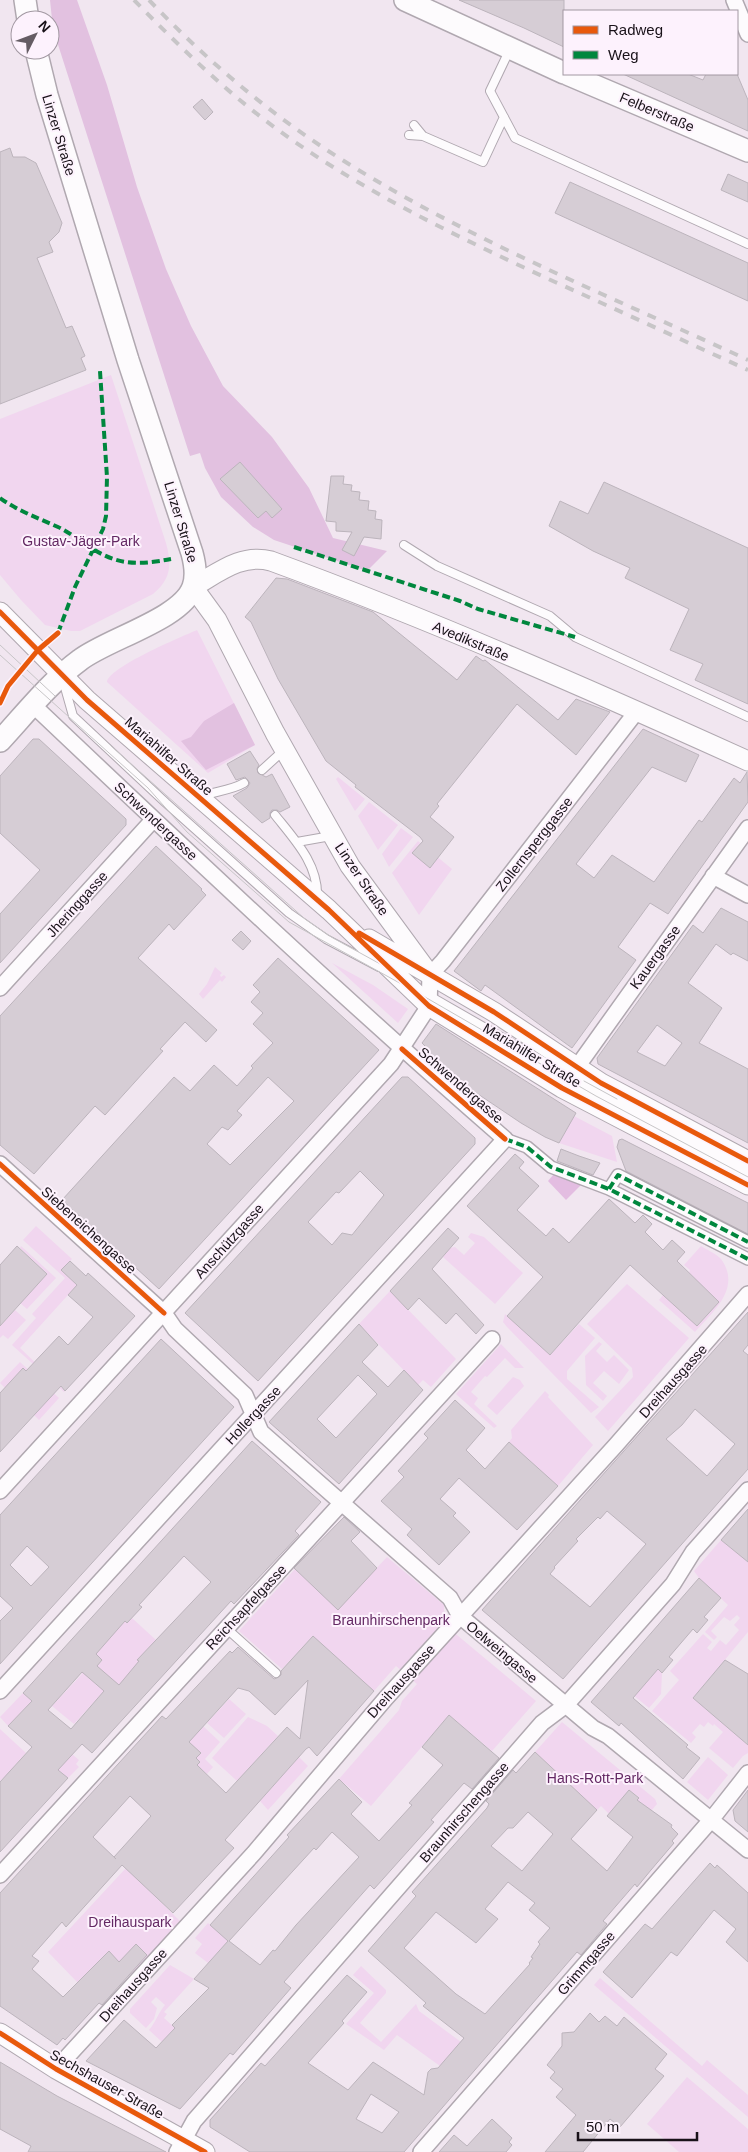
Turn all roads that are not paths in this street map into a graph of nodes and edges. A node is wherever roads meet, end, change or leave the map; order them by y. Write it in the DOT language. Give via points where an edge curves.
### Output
graph roads {
  1 [pos="405,0"];
  2 [pos="734,0"];
  3 [pos="433,6"];
  4 [pos="748,34"];
  5 [pos="510,49"];
  6 [pos="38,60"];
  7 [pos="563,72"];
  8 [pos="570,75"];
  9 [pos="504,117"];
  10 [pos="414,125"];
  11 [pos="409,135"];
  12 [pos="423,136"];
  13 [pos="748,151"];
  14 [pos="748,244"];
  15 [pos="404,545"];
  16 [pos="193,587"];
  17 [pos="0,612"];
  18 [pos="62,675"];
  19 [pos="33,705"];
  20 [pos="637,711"];
  21 [pos="748,717"];
  22 [pos="0,742"];
  23 [pos="285,750"];
  24 [pos="748,761"];
  25 [pos="262,770"];
  26 [pos="244,783"];
  27 [pos="199,798"];
  28 [pos="275,815"];
  29 [pos="153,820"];
  30 [pos="748,828"];
  31 [pos="333,835"];
  32 [pos="297,842"];
  33 [pos="713,876"];
  34 [pos="748,894"];
  35 [pos="323,905"];
  36 [pos="430,975"];
  37 [pos="398,978"];
  38 [pos="0,988"];
  39 [pos="429,1000"];
  40 [pos="402,1049"];
  41 [pos="569,1077"];
  42 [pos="506,1139"];
  43 [pos="748,1161"];
  44 [pos="0,1164"];
  45 [pos="748,1181"];
  46 [pos="608,1190"];
  47 [pos="748,1242"];
  48 [pos="748,1259"];
  49 [pos="748,1294"];
  50 [pos="164,1313"];
  51 [pos="492,1339"];
  52 [pos="253,1415"];
  53 [pos="748,1490"];
  54 [pos="0,1491"];
  55 [pos="342,1503"];
  56 [pos="460,1616"];
  57 [pos="226,1628"];
  58 [pos="276,1673"];
  59 [pos="0,1691"];
  60 [pos="566,1706"];
  61 [pos="748,1773"];
  62 [pos="711,1820"];
  63 [pos="748,1850"];
  64 [pos="0,1874"];
  65 [pos="0,2033"];
  66 [pos="56,2070"];
  67 [pos="180,2145"];
  68 [pos="205,2152"];
  69 [pos="421,2152"];
  1 -- 3 [label="main road, Felberstraße"];
  2 -- 4 [label="street"];
  3 -- 5 [label="main road, Felberstraße"];
  5 -- 7 [label="main road, Felberstraße"];
  5 -- 9 [label="lane" via="490,91"];
  6 -- 16 [label="main road, Linzer Straße" via="128,360 192,553"];
  8 -- 13 [label="main road, Felberstraße"];
  9 -- 12 [label="lane" via="483,162"];
  9 -- 14 [label="lane" via="515,138"];
  10 -- 12 [label="lane"];
  11 -- 12 [label="lane"];
  15 -- 21 [label="lane" via="437,566 550,616 575,637"];
  16 -- 18 [label="main road" via="177,608 81,658"];
  16 -- 20 [label="street, Avedikstraße" via="243,560 271,561"];
  16 -- 23 [label="street, Linzer Straße" via="217,620"];
  17 -- 18 [label="street, Mariahilfer Straße"];
  18 -- 19 [label="main road"];
  18 -- 27 [label="street, Mariahilfer Straße"];
  18 -- 37 [label="lane" via="73,716 166,803 306,926"];
  19 -- 22 [label="main road"];
  19 -- 29 [label="street, Schwendergasse"];
  20 -- 24 [label="street, Avedikstraße"];
  20 -- 36 [label="street, Zollernsperggasse"];
  23 -- 25 [label="lane"];
  23 -- 31 [label="street, Linzer Straße"];
  26 -- 27 [label="lane"];
  27 -- 35 [label="street, Mariahilfer Straße"];
  28 -- 32 [label="lane"];
  29 -- 38 [label="street, Jheringgasse"];
  29 -- 40 [label="street, Schwendergasse"];
  30 -- 33 [label="street, Kauergasse"];
  31 -- 32 [label="lane"];
  31 -- 36 [label="street, Linzer Straße" via="356,874"];
  32 -- 35 [label="lane" via="316,877"];
  33 -- 34 [label="street"];
  33 -- 41 [label="street, Kauergasse"];
  35 -- 36 [label="street, Mariahilfer Straße" via="359,932"];
  35 -- 37 [label="street, Mariahilfer Straße"];
  35 -- 39 [label="lane"];
  36 -- 39 [label="street, Anschützgasse"];
  36 -- 41 [label="street, Mariahilfer Straße" via="532,1036"];
  37 -- 39 [label="street, Mariahilfer Straße"];
  39 -- 40 [label="street, Anschützgasse"];
  39 -- 41 [label="street, Mariahilfer Straße"];
  40 -- 42 [label="street, Schwendergasse"];
  40 -- 50 [label="street, Anschützgasse"];
  41 -- 43 [label="street, Mariahilfer Straße" via="616,1091"];
  41 -- 45 [label="street, Mariahilfer Straße"];
  42 -- 46 [label="street, Schwendergasse" via="527,1147 551,1167"];
  42 -- 52 [label="street, Hollergasse"];
  44 -- 50 [label="street, Siebeneichengasse"];
  46 -- 47 [label="street" via="618,1175"];
  46 -- 48 [label="street, Schwendergasse"];
  49 -- 56 [label="street, Dreihausgasse"];
  50 -- 52 [label="street, Siebeneichengasse" via="175,1329 245,1395"];
  50 -- 54 [label="street, Anschützgasse"];
  51 -- 55 [label="street, Reichsapfelgasse"];
  52 -- 55 [label="street, Oelweingasse" via="260,1432"];
  52 -- 59 [label="street, Hollergasse"];
  53 -- 60 [label="street, Braunhirschengasse" via="693,1552 673,1584"];
  55 -- 56 [label="street, Oelweingasse" via="450,1598"];
  55 -- 57 [label="street, Reichsapfelgasse"];
  56 -- 60 [label="street, Oelweingasse"];
  56 -- 66 [label="street, Dreihausgasse" via="254,1853"];
  57 -- 58 [label="lane"];
  57 -- 64 [label="street, Reichsapfelgasse"];
  60 -- 62 [label="street, Oelweingasse"];
  60 -- 67 [label="street, Braunhirschengasse" via="542,1723 194,2121"];
  61 -- 62 [label="street, Grimmgasse"];
  62 -- 63 [label="street, Oelweingasse"];
  62 -- 69 [label="street, Grimmgasse"];
  65 -- 66 [label="street, Sechshauser Straße"];
  66 -- 67 [label="street, Sechshauser Straße"];
  67 -- 68 [label="street, Sechshauser Straße"];
}
